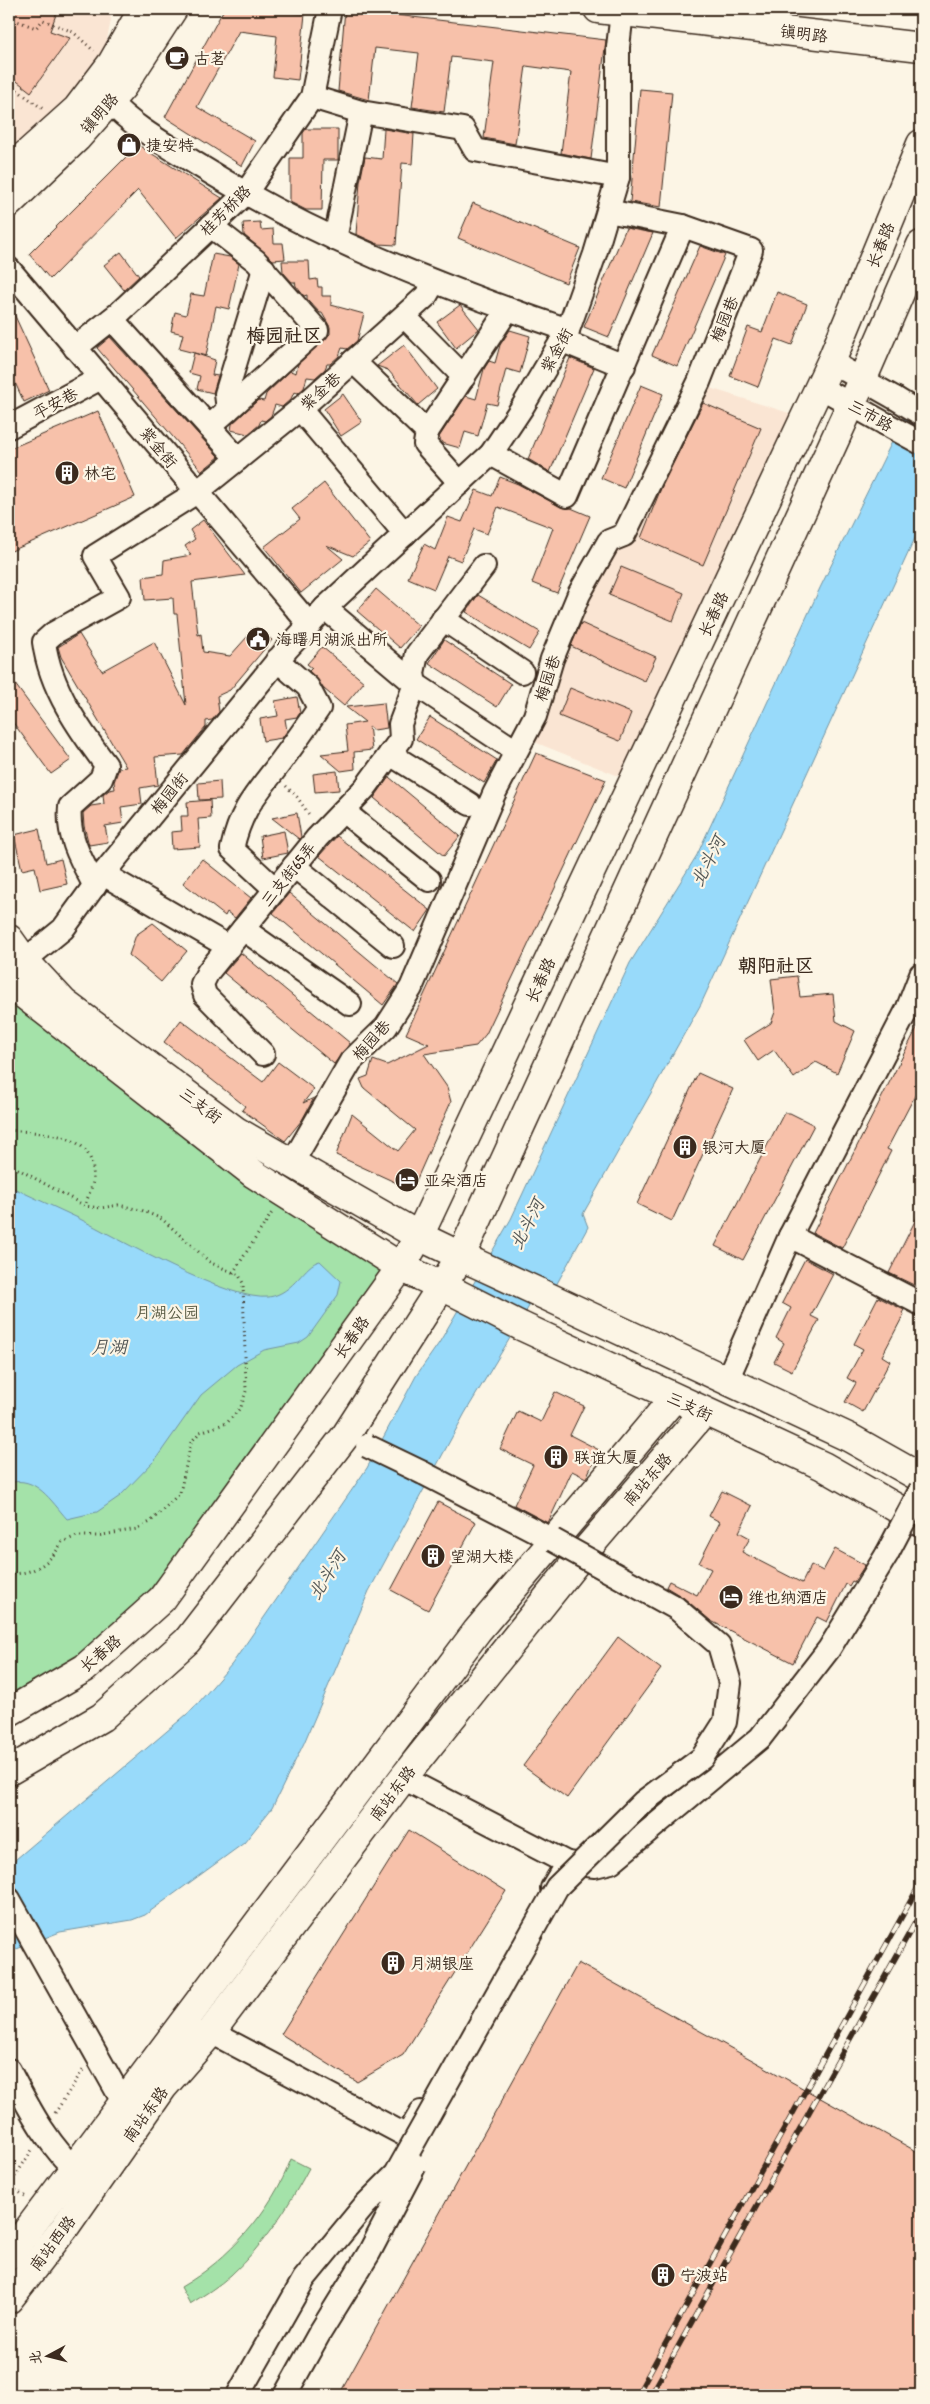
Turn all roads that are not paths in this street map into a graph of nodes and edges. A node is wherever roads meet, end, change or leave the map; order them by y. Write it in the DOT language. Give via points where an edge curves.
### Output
graph roads {
  1 [pos="121,9"];
  2 [pos="143,9"];
  3 [pos="173,9"];
  4 [pos="330,9"];
  5 [pos="610,10"];
  6 [pos="921,47"];
  7 [pos="108,55"];
  8 [pos="312,97"];
  9 [pos="109,101"];
  10 [pos="361,112"];
  11 [pos="921,144"];
  12 [pos="9,170"];
  13 [pos="618,177"];
  14 [pos="245,194"];
  15 [pos="9,203"];
  16 [pos="608,211"];
  17 [pos="211,226"];
  18 [pos="683,226"];
  19 [pos="336,239"];
  20 [pos="921,245"];
  21 [pos="9,269"];
  22 [pos="264,269"];
  23 [pos="434,282"];
  24 [pos="508,309"];
  25 [pos="404,316"];
  26 [pos="112,319"];
  27 [pos="566,336"];
  28 [pos="75,348"];
  29 [pos="353,361"];
  30 [pos="832,362"];
  31 [pos="624,366"];
  32 [pos="464,377"];
  33 [pos="101,378"];
  34 [pos="863,378"];
  35 [pos="820,387"];
  36 [pos="851,404"];
  37 [pos="300,409"];
  38 [pos="228,410"];
  39 [pos="921,414"];
  40 [pos="9,427"];
  41 [pos="209,427"];
  42 [pos="427,432"];
  43 [pos="921,443"];
  44 [pos="491,454"];
  45 [pos="238,459"];
  46 [pos="460,483"];
  47 [pos="197,492"];
  48 [pos="405,534"];
  49 [pos="484,566"];
  50 [pos="325,608"];
  51 [pos="442,619"];
  52 [pos="310,625"];
  53 [pos="277,660"];
  54 [pos="522,672"];
  55 [pos="415,684"];
  56 [pos="516,751"];
  57 [pos="390,754"];
  58 [pos="470,804"];
  59 [pos="343,811"];
  60 [pos="294,866"];
  61 [pos="99,880"];
  62 [pos="429,880"];
  63 [pos="276,889"];
  64 [pos="243,929"];
  65 [pos="393,946"];
  66 [pos="229,947"];
  67 [pos="14,957"];
  68 [pos="921,974"];
  69 [pos="9,983"];
  70 [pos="350,1004"];
  71 [pos="915,1008"];
  72 [pos="263,1054"];
  73 [pos="292,1163"];
  74 [pos="419,1236"];
  75 [pos="790,1236"];
  76 [pos="467,1259"];
  77 [pos="401,1267"];
  78 [pos="449,1290"];
  79 [pos="921,1304"];
  80 [pos="727,1380"];
  81 [pos="674,1398"];
  82 [pos="704,1412"];
  83 [pos="356,1440"];
  84 [pos="921,1478"];
  85 [pos="921,1489"];
  86 [pos="921,1522"];
  87 [pos="554,1540"];
  88 [pos="581,1556"];
  89 [pos="9,1712"];
  90 [pos="9,1771"];
  91 [pos="403,1778"];
  92 [pos="591,1853"];
  93 [pos="567,1863"];
  94 [pos="9,1899"];
  95 [pos="211,2032"];
  96 [pos="9,2070"];
  97 [pos="130,2114"];
  98 [pos="74,2169"];
  99 [pos="94,2186"];
  100 [pos="9,2255"];
  101 [pos="9,2299"];
  102 [pos="238,2395"];
  103 [pos="285,2395"];
  1 -- 7 [label="main road"];
  2 -- 7 [label="main road, 镇明路"];
  3 -- 9 [label="main road, 镇明路" via="122,87"];
  4 -- 8 [label="street, 桂芳桥路"];
  5 -- 6 [label="main road, 镇明路"];
  5 -- 13 [label="street, 紫金街" via="618,47"];
  7 -- 12 [label="main road, 镇明路" via="77,109"];
  8 -- 10 [label="street"];
  8 -- 14 [label="street, 桂芳桥路"];
  9 -- 14 [label="street" via="126,119"];
  9 -- 15 [label="main road, 镇明路" via="77,138"];
  10 -- 13 [label="street" via="463,129 475,150"];
  10 -- 19 [label="street"];
  11 -- 30 [label="main road, 长春路"];
  13 -- 16 [label="street, 紫金街"];
  14 -- 17 [label="street, 桂芳桥路"];
  14 -- 19 [label="street"];
  16 -- 18 [label="street"];
  16 -- 27 [label="street, 紫金街"];
  17 -- 22 [label="street"];
  17 -- 26 [label="street, 桂芳桥路"];
  18 -- 31 [label="street"];
  18 -- 56 [label="street, 梅园巷" via="751,250 699,382 624,535 609,541 579,594 552,659 535,716"];
  19 -- 23 [label="street" via="366,255"];
  20 -- 34 [label="main road"];
  21 -- 28 [label="street, 紫金街"];
  22 -- 38 [label="street" via="226,394"];
  22 -- 38 [label="street" via="317,330"];
  23 -- 24 [label="street"];
  23 -- 25 [label="street, 紫金巷" via="426,296"];
  24 -- 27 [label="street"];
  24 -- 32 [label="street"];
  25 -- 29 [label="street, 紫金巷"];
  25 -- 32 [label="street"];
  26 -- 28 [label="street, 桂芳桥路"];
  26 -- 41 [label="street"];
  27 -- 31 [label="street"];
  27 -- 44 [label="street, 紫金街"];
  28 -- 33 [label="street, 紫金街"];
  29 -- 37 [label="street, 紫金巷"];
  29 -- 42 [label="street"];
  30 -- 34 [label="street, 三市路"];
  30 -- 35 [label="main road, 长春路"];
  31 -- 44 [label="street" via="567,496"];
  32 -- 42 [label="street"];
  33 -- 40 [label="street, 平安巷"];
  33 -- 47 [label="street, 紫金街"];
  34 -- 36 [label="main road"];
  34 -- 39 [label="street, 三市路, bridge"];
  35 -- 36 [label="street, 三市路"];
  35 -- 74 [label="main road, 长春路"];
  36 -- 43 [label="street, 三市路, bridge"];
  36 -- 76 [label="main road"];
  37 -- 45 [label="street, 紫金巷"];
  37 -- 48 [label="street"];
  38 -- 41 [label="street"];
  41 -- 45 [label="street"];
  42 -- 46 [label="street" via="425,444"];
  44 -- 46 [label="street, 紫金街"];
  45 -- 47 [label="street, 紫金巷"];
  46 -- 48 [label="street, 紫金街"];
  47 -- 52 [label="street, 紫金街"];
  47 -- 61 [label="street, 紫金巷" via="95,556 119,597 54,633 44,642 46,663 70,712 106,765 101,778 70,807 69,824 76,850"];
  48 -- 50 [label="street, 紫金街"];
  49 -- 51 [label="street, 三支街65弄"];
  50 -- 52 [label="street, 梅园街"];
  50 -- 55 [label="street"];
  51 -- 54 [label="street"];
  51 -- 55 [label="street, 三支街65弄" via="417,654"];
  52 -- 53 [label="street, 梅园街"];
  53 -- 61 [label="street, 梅园街"];
  53 -- 63 [label="street" via="308,687 319,708 251,798 236,829 232,849"];
  55 -- 56 [label="street"];
  55 -- 57 [label="street, 三支街65弄" via="400,724 401,739"];
  56 -- 73 [label="street, 梅园巷" via="494,794 411,988 386,1027 351,1061"];
  57 -- 58 [label="street"];
  57 -- 59 [label="street, 三支街65弄" via="366,788"];
  59 -- 60 [label="street, 三支街65弄"];
  59 -- 62 [label="street"];
  60 -- 63 [label="street, 三支街65弄"];
  60 -- 65 [label="street"];
  61 -- 66 [label="street"];
  61 -- 67 [label="street, 梅园街" via="63,929"];
  63 -- 64 [label="street, 三支街65弄"];
  64 -- 66 [label="street, 三支街65弄"];
  64 -- 70 [label="street"];
  66 -- 72 [label="street, 三支街65弄" via="208,972 202,984 204,995"];
  67 -- 73 [label="main road, 三支街" via="64,1003 236,1132"];
  68 -- 71 [label="street"];
  69 -- 77 [label="main road, 三支街" via="254,1174"];
  71 -- 75 [label="street"];
  73 -- 74 [label="main road, 三支街"];
  74 -- 76 [label="main road, 三支街"];
  74 -- 77 [label="main road, 长春路"];
  75 -- 79 [label="street"];
  75 -- 80 [label="street"];
  76 -- 78 [label="main road"];
  76 -- 80 [label="main road, bridge"];
  77 -- 78 [label="main road, 三支街"];
  77 -- 89 [label="main road, 长春路" via="162,1598 85,1668"];
  78 -- 81 [label="main road, 三支街, bridge"];
  78 -- 83 [label="main road"];
  80 -- 84 [label="main road" via="850,1438"];
  81 -- 82 [label="main road, 三支街"];
  81 -- 87 [label="main road, 南站东路"];
  82 -- 86 [label="main road, 三支街" via="823,1466"];
  82 -- 88 [label="main road, 南站东路"];
  83 -- 87 [label="street, bridge"];
  83 -- 90 [label="main road" via="187,1641 102,1717"];
  85 -- 93 [label="street, bridge" via="887,1554 829,1649 760,1738 611,1862 595,1866"];
  87 -- 88 [label="street, bridge"];
  87 -- 97 [label="main road, 南站东路" via="477,1631"];
  88 -- 91 [label="main road, 南站东路"];
  88 -- 92 [label="street, bridge" via="676,1608 719,1645 730,1683 725,1722 702,1758 643,1802"];
  91 -- 93 [label="street"];
  91 -- 95 [label="main road, 南站东路"];
  92 -- 102 [label="street, bridge" via="558,1887 396,2174 365,2205 304,2279"];
  92 -- 103 [label="street, bridge" via="514,1982 369,2253"];
  93 -- 95 [label="street" via="407,2136"];
  94 -- 97 [label="street"];
  95 -- 97 [label="main road, 南站东路" via="163,2087"];
  96 -- 98 [label="street" via="36,2122 55,2150"];
  97 -- 98 [label="main road, 南站东路"];
  97 -- 99 [label="main road, 南站东路"];
  98 -- 99 [label="street"];
  98 -- 100 [label="main road, 南站西路"];
  99 -- 101 [label="main road, 南站西路"];
}
